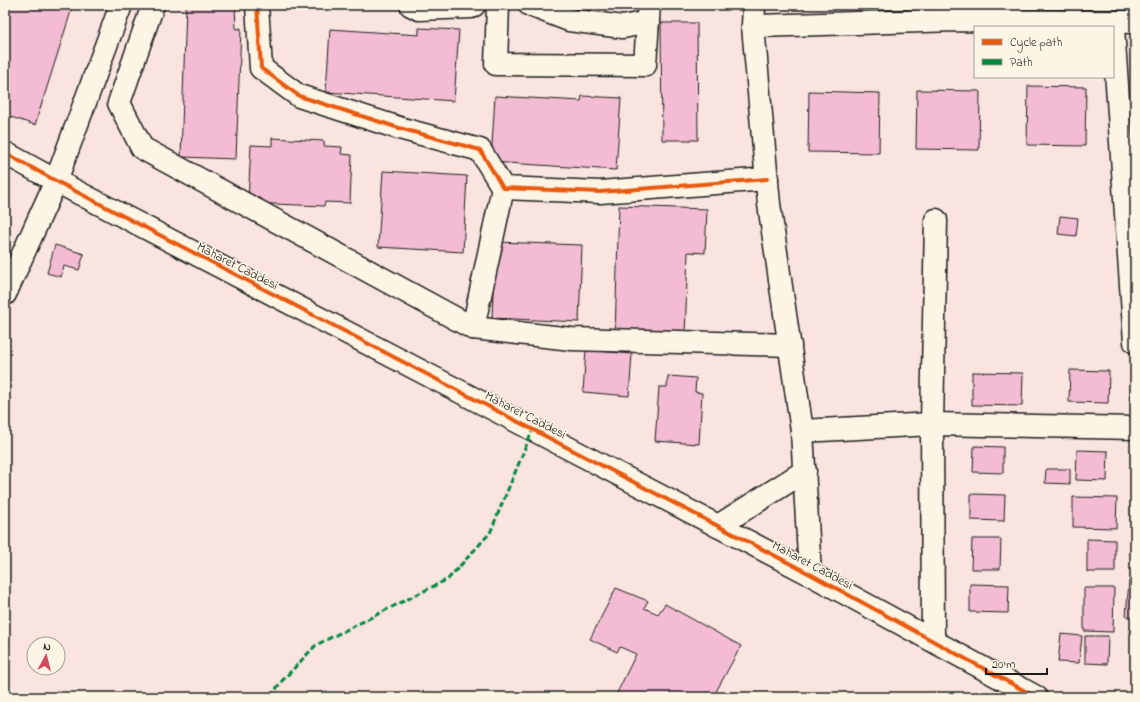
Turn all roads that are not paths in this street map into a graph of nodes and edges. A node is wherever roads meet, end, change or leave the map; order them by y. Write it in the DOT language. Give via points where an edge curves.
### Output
graph roads {
  1 [pos="121,5"];
  2 [pos="153,5"];
  3 [pos="257,5"];
  4 [pos="411,5"];
  5 [pos="474,5"];
  6 [pos="498,5"];
  7 [pos="530,5"];
  8 [pos="754,5"];
  9 [pos="956,13"];
  10 [pos="648,14"];
  11 [pos="1113,20"];
  12 [pos="1135,22"];
  13 [pos="753,26"];
  14 [pos="1114,35"];
  15 [pos="5,153"];
  16 [pos="767,179"];
  17 [pos="56,181"];
  18 [pos="503,188"];
  19 [pos="936,220"];
  20 [pos="5,294"];
  21 [pos="473,328"];
  22 [pos="1135,342"];
  23 [pos="790,345"];
  24 [pos="932,424"];
  25 [pos="1135,428"];
  26 [pos="802,431"];
  27 [pos="805,471"];
  28 [pos="718,526"];
  29 [pos="810,574"];
  30 [pos="933,640"];
  31 [pos="1036,697"];
  1 -- 17 [label="street"];
  2 -- 21 [label="street" via="119,103 142,148"];
  3 -- 18 [label="street" via="261,68 299,96 398,128 480,150"];
  4 -- 5 [label="street" via="419,9"];
  6 -- 10 [label="street" via="496,64 645,65"];
  7 -- 10 [label="street" via="569,20 623,27"];
  8 -- 13 [label="street"];
  9 -- 11 [label="street"];
  9 -- 13 [label="street"];
  11 -- 12 [label="street"];
  13 -- 16 [label="street"];
  14 -- 22 [label="street"];
  15 -- 17 [label="street, Maharet Caddesi"];
  16 -- 18 [label="street" via="600,192"];
  16 -- 23 [label="street"];
  17 -- 20 [label="street"];
  17 -- 28 [label="street, Maharet Caddesi"];
  18 -- 21 [label="street"];
  19 -- 24 [label="street"];
  21 -- 23 [label="street" via="572,339"];
  23 -- 26 [label="street"];
  24 -- 25 [label="street"];
  24 -- 26 [label="street"];
  24 -- 30 [label="street"];
  26 -- 27 [label="street"];
  27 -- 28 [label="street"];
  27 -- 29 [label="street"];
  28 -- 29 [label="street, Maharet Caddesi"];
  29 -- 30 [label="street, Maharet Caddesi"];
  30 -- 31 [label="street, Maharet Caddesi"];
}
